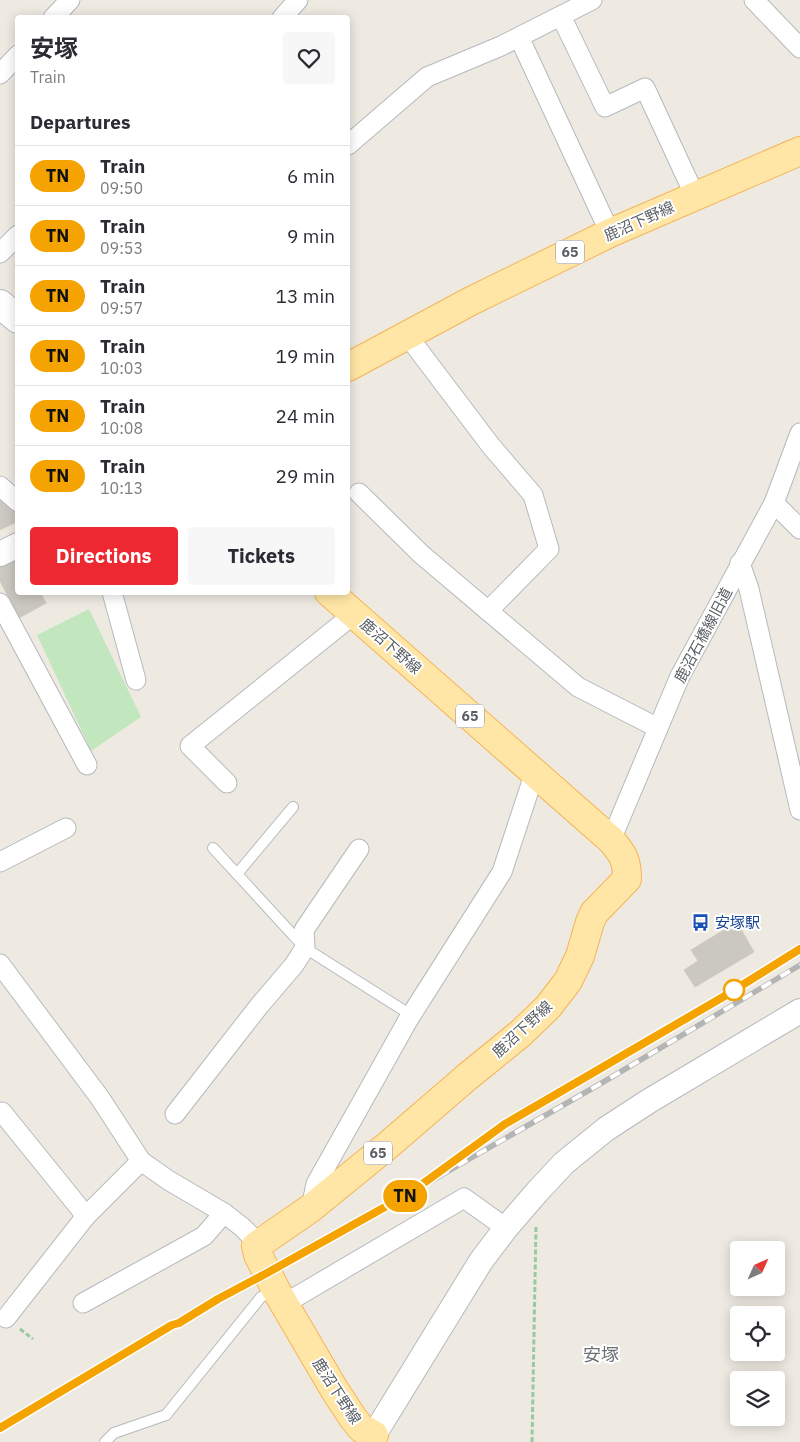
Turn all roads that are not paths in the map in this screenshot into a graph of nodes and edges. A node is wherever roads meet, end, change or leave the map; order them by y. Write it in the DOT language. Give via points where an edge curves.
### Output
graph roads {
  1 [pos="70,0"];
  2 [pos="298,0"];
  3 [pos="592,0"];
  4 [pos="754,0"];
  5 [pos="57,15"];
  6 [pos="285,15"];
  7 [pos="561,16"];
  8 [pos="519,37"];
  9 [pos="800,48"];
  10 [pos="15,58"];
  11 [pos="0,74"];
  12 [pos="350,143"];
  13 [pos="800,151"];
  14 [pos="695,196"];
  15 [pos="610,233"];
  16 [pos="15,238"];
  17 [pos="0,254"];
  18 [pos="0,304"];
  19 [pos="15,316"];
  20 [pos="407,335"];
  21 [pos="350,367"];
  22 [pos="800,433"];
  23 [pos="0,486"];
  24 [pos="359,493"];
  25 [pos="15,499"];
  26 [pos="774,503"];
  27 [pos="800,529"];
  28 [pos="15,546"];
  29 [pos="0,554"];
  30 [pos="740,564"];
  31 [pos="113,595"];
  32 [pos="332,595"];
  33 [pos="0,603"];
  34 [pos="488,611"];
  35 [pos="354,614"];
  36 [pos="136,680"];
  37 [pos="658,728"];
  38 [pos="87,765"];
  39 [pos="535,772"];
  40 [pos="228,783"];
  41 [pos="293,807"];
  42 [pos="800,810"];
  43 [pos="66,828"];
  44 [pos="611,840"];
  45 [pos="213,848"];
  46 [pos="360,849"];
  47 [pos="0,862"];
  48 [pos="237,874"];
  49 [pos="305,948"];
  50 [pos="0,964"];
  51 [pos="800,1010"];
  52 [pos="411,1015"];
  53 [pos="2,1112"];
  54 [pos="175,1114"];
  55 [pos="141,1161"];
  56 [pos="311,1208"];
  57 [pos="224,1213"];
  58 [pos="86,1216"];
  59 [pos="506,1228"];
  60 [pos="256,1246"];
  61 [pos="280,1297"];
  62 [pos="83,1303"];
  63 [pos="6,1318"];
  64 [pos="372,1439"];
  65 [pos="105,1442"];
  1 -- 5 [label="street"];
  2 -- 6 [label="street"];
  3 -- 7 [label="street"];
  4 -- 9 [label="street"];
  7 -- 8 [label="street"];
  7 -- 14 [label="street" via="605,107 644,88"];
  8 -- 12 [label="street" via="428,77"];
  8 -- 15 [label="street"];
  10 -- 11 [label="street"];
  13 -- 14 [label="main road, 鹿沼下野線 / 65"];
  14 -- 15 [label="main road, 鹿沼下野線 / 65"];
  15 -- 20 [label="main road, 鹿沼下野線 / 65"];
  16 -- 17 [label="street"];
  18 -- 19 [label="main road"];
  20 -- 21 [label="main road, 鹿沼下野線 / 65"];
  20 -- 34 [label="street" via="491,446 533,495 549,549"];
  22 -- 26 [label="street, 鹿沼石橋線旧道"];
  23 -- 25 [label="street"];
  24 -- 34 [label="street" via="421,554"];
  26 -- 27 [label="street"];
  26 -- 30 [label="street, 鹿沼石橋線旧道"];
  28 -- 29 [label="street"];
  30 -- 37 [label="street, 鹿沼石橋線旧道" via="680,676"];
  30 -- 42 [label="street" via="749,589"];
  31 -- 36 [label="street"];
  32 -- 35 [label="main road, 鹿沼下野線 / 65"];
  33 -- 38 [label="street"];
  34 -- 37 [label="street" via="578,686"];
  35 -- 39 [label="main road, 鹿沼下野線 / 65"];
  35 -- 40 [label="street" via="190,746"];
  37 -- 44 [label="street, 鹿沼石橋線旧道"];
  39 -- 44 [label="main road, 鹿沼下野線 / 65"];
  39 -- 52 [label="street" via="502,872"];
  41 -- 48 [label="lane"];
  43 -- 47 [label="street"];
  44 -- 56 [label="main road, 鹿沼下野線 / 65" via="627,863 627,878 594,913 568,981 548,1007"];
  45 -- 48 [label="lane"];
  46 -- 49 [label="street" via="304,930"];
  48 -- 49 [label="lane"];
  49 -- 52 [label="lane"];
  49 -- 54 [label="street"];
  50 -- 55 [label="street" via="100,1098"];
  51 -- 59 [label="street" via="606,1130 564,1163"];
  52 -- 56 [label="street" via="316,1184"];
  53 -- 58 [label="street"];
  55 -- 57 [label="street"];
  55 -- 58 [label="street"];
  56 -- 60 [label="main road, 鹿沼下野線 / 65"];
  57 -- 60 [label="street" via="252,1237"];
  57 -- 62 [label="street" via="204,1236"];
  58 -- 63 [label="street"];
  59 -- 61 [label="street" via="464,1198"];
  59 -- 64 [label="street" via="481,1261"];
  60 -- 61 [label="main road, 鹿沼下野線"];
  61 -- 64 [label="main road, 鹿沼下野線" via="353,1418"];
  61 -- 65 [label="lane" via="261,1297 166,1415 114,1433"];
}
